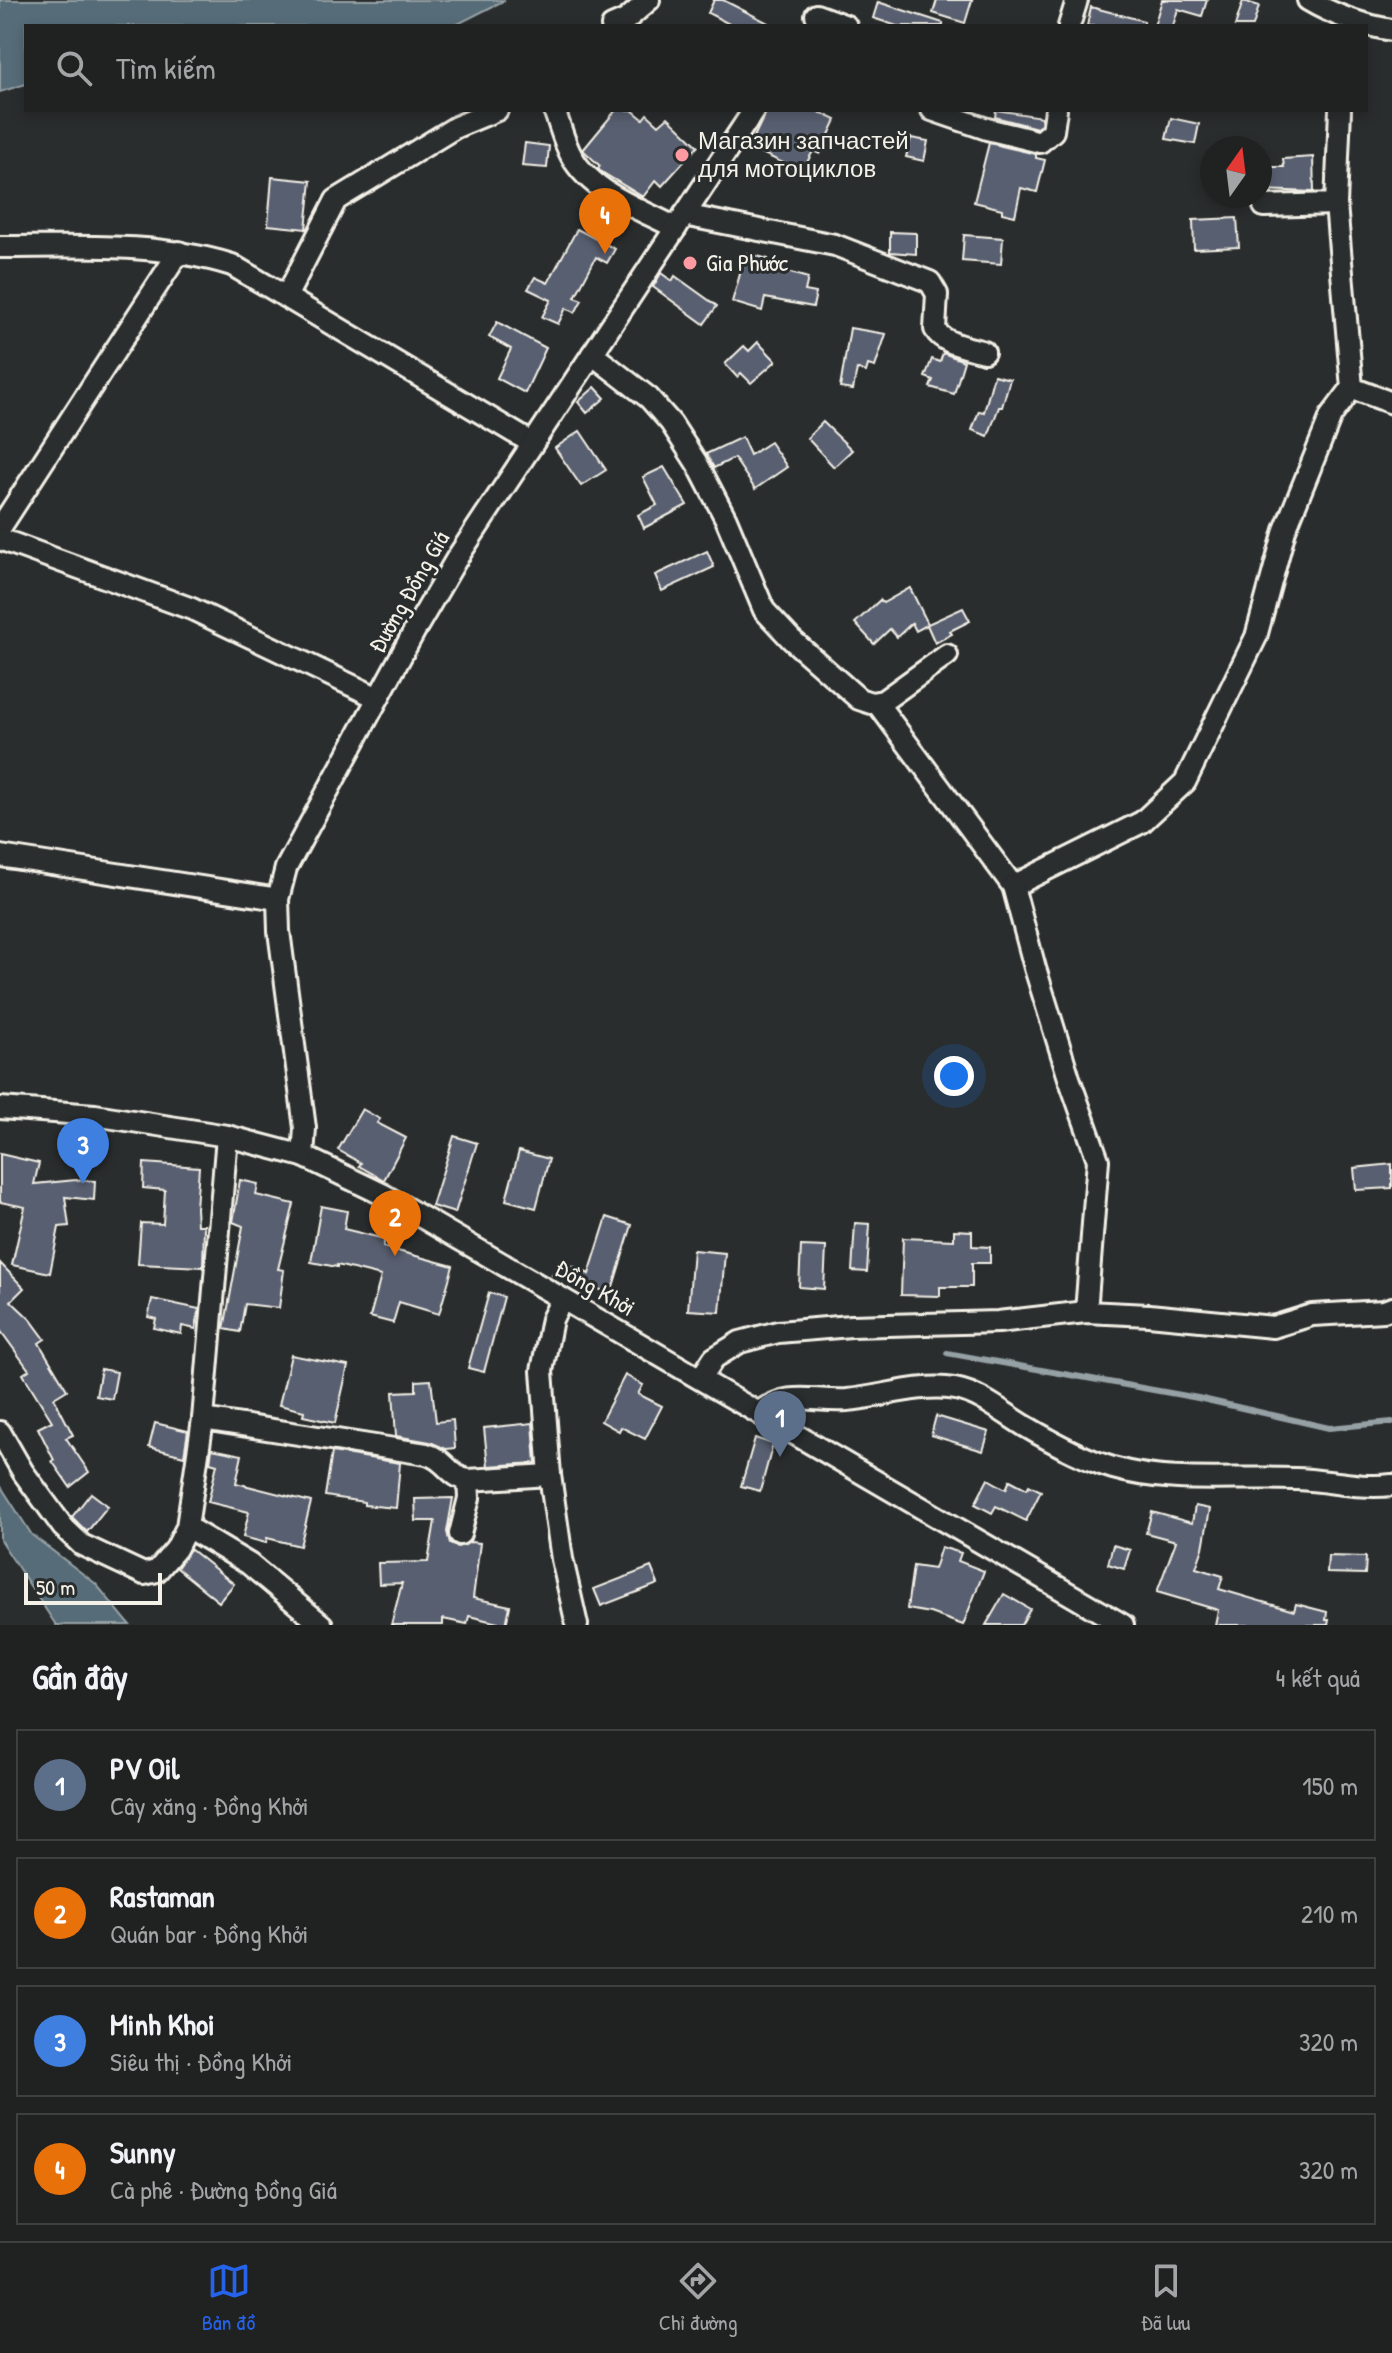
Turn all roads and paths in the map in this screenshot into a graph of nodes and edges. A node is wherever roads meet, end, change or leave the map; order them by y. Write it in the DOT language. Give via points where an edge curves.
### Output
graph roads {
  1 [pos="649,0"];
  2 [pos="1077,0"];
  3 [pos="1308,0"];
  4 [pos="817,14"];
  5 [pos="1345,22"];
  6 [pos="617,24"];
  7 [pos="841,24"];
  8 [pos="1070,24"];
  9 [pos="1368,26"];
  10 [pos="1392,30"];
  11 [pos="492,112"];
  12 [pos="555,112"];
  13 [pos="753,112"];
  14 [pos="938,112"];
  15 [pos="1056,112"];
  16 [pos="1340,112"];
  17 [pos="1336,204"];
  18 [pos="1272,206"];
  19 [pos="680,222"];
  20 [pos="0,247"];
  21 [pos="179,252"];
  22 [pos="286,297"];
  23 [pos="984,352"];
  24 [pos="592,354"];
  25 [pos="1352,388"];
  26 [pos="1392,403"];
  27 [pos="532,443"];
  28 [pos="0,528"];
  29 [pos="0,539"];
  30 [pos="947,655"];
  31 [pos="378,698"];
  32 [pos="877,703"];
  33 [pos="0,856"];
  34 [pos="1013,886"];
  35 [pos="278,899"];
  36 [pos="0,1108"];
  37 [pos="227,1136"];
  38 [pos="303,1156"];
  39 [pos="562,1299"];
  40 [pos="1392,1308"];
  41 [pos="1086,1312"];
  42 [pos="701,1378"];
  43 [pos="759,1412"];
  44 [pos="203,1419"];
  45 [pos="0,1432"];
  46 [pos="550,1475"];
  47 [pos="468,1480"];
  48 [pos="1392,1485"];
  49 [pos="187,1527"];
  50 [pos="460,1534"];
  51 [pos="1119,1624"];
  52 [pos="322,1625"];
  53 [pos="577,1625"];
  1 -- 6 [label="street"];
  2 -- 8 [label="street"];
  3 -- 5 [label="street"];
  4 -- 7 [label="street"];
  9 -- 10 [label="street"];
  11 -- 22 [label="street" via="456,127 336,200"];
  12 -- 19 [label="street" via="571,155 586,174 606,190"];
  13 -- 19 [label="street, Đường Đồng Giá"];
  14 -- 15 [label="street" via="1040,142 1053,131"];
  16 -- 17 [label="street"];
  17 -- 18 [label="street"];
  17 -- 25 [label="street"];
  19 -- 23 [label="street" via="835,245 930,282 937,294 937,334"];
  19 -- 24 [label="street, Đường Đồng Giá"];
  20 -- 21 [label="street"];
  21 -- 22 [label="street" via="232,265"];
  21 -- 28 [label="street"];
  22 -- 27 [label="street"];
  24 -- 27 [label="street, Đường Đồng Giá"];
  24 -- 32 [label="street" via="649,398 671,423 726,519 764,610 859,699"];
  25 -- 26 [label="street"];
  25 -- 34 [label="street" via="1331,416 1285,530 1256,637 1185,782 1142,822"];
  27 -- 31 [label="street, Đường Đồng Giá" via="443,582"];
  29 -- 31 [label="street" via="192,609"];
  30 -- 32 [label="street"];
  31 -- 35 [label="street, Đường Đồng Giá" via="286,868"];
  32 -- 34 [label="street"];
  33 -- 35 [label="street"];
  34 -- 41 [label="street" via="1098,1160"];
  35 -- 38 [label="street, Đường Đồng Giá" via="305,1128"];
  36 -- 37 [label="street, Đồng Khởi" via="95,1115"];
  37 -- 38 [label="street, Đồng Khởi"];
  37 -- 44 [label="street"];
  38 -- 39 [label="street, Đồng Khởi" via="382,1194"];
  39 -- 42 [label="street, Đồng Khởi"];
  39 -- 46 [label="street" via="552,1319 542,1371"];
  40 -- 41 [label="street" via="1312,1315 1273,1327"];
  41 -- 42 [label="street" via="998,1322 778,1332 740,1342 714,1358"];
  42 -- 43 [label="street, Đồng Khởi"];
  43 -- 48 [label="street" via="782,1399 847,1400 955,1389 979,1397 1070,1450 1130,1472"];
  43 -- 51 [label="street, Đồng Khởi"];
  44 -- 47 [label="street" via="426,1454"];
  44 -- 49 [label="street"];
  45 -- 49 [label="street" via="31,1483 82,1545 144,1574 157,1571"];
  46 -- 47 [label="street"];
  46 -- 53 [label="street"];
  47 -- 50 [label="street"];
  49 -- 52 [label="street" via="249,1564"];
}
